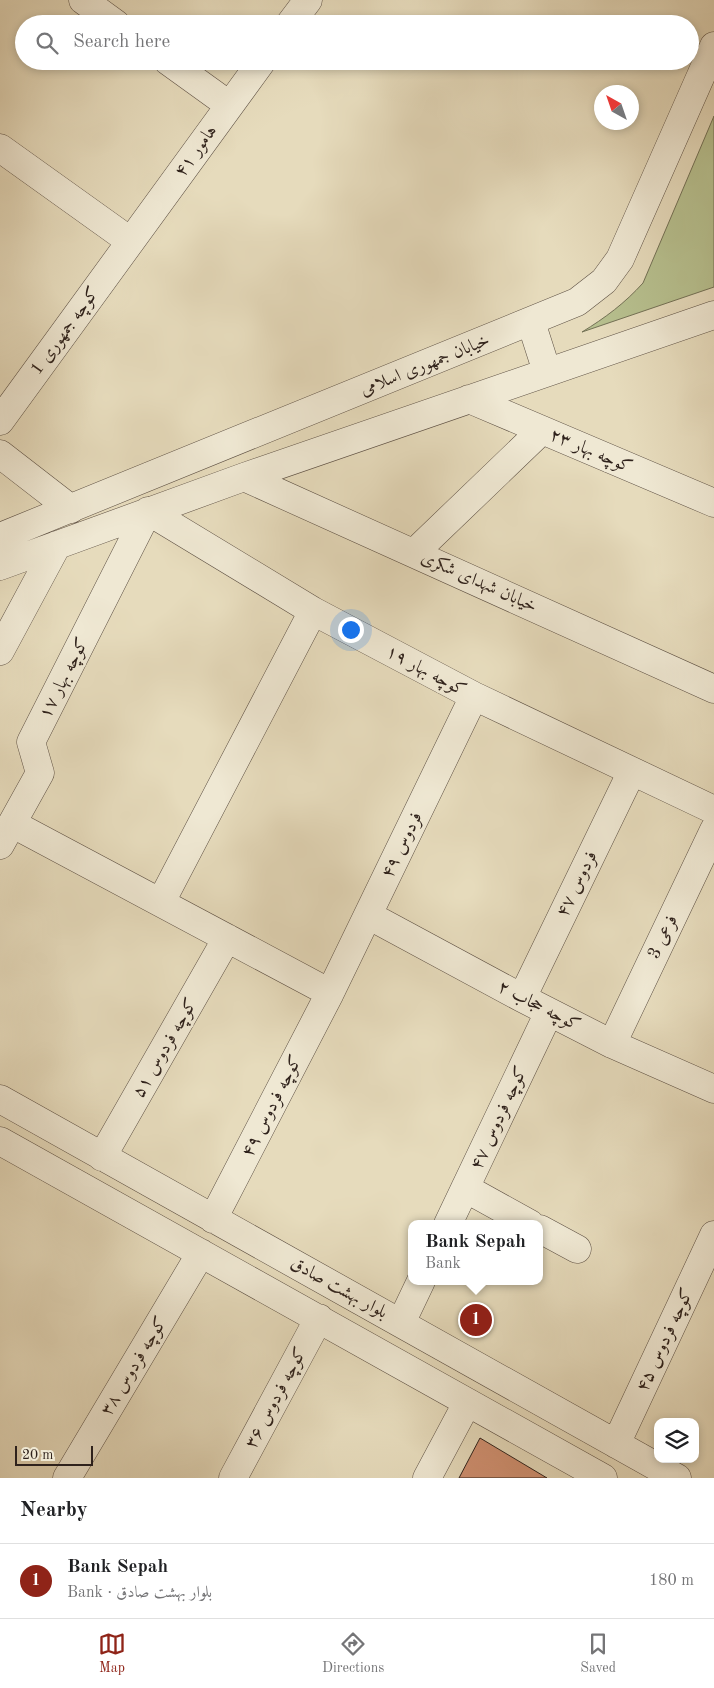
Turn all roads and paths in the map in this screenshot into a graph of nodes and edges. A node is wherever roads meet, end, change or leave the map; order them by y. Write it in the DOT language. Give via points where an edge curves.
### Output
graph roads {
  1 [pos="83,0"];
  2 [pos="308,0"];
  3 [pos="104,15"];
  4 [pos="297,15"];
  5 [pos="714,46"];
  6 [pos="180,70"];
  7 [pos="255,70"];
  8 [pos="229,105"];
  9 [pos="0,148"];
  10 [pos="130,240"];
  11 [pos="714,316"];
  12 [pos="531,322"];
  13 [pos="547,372"];
  14 [pos="469,399"];
  15 [pos="0,421"];
  16 [pos="542,430"];
  17 [pos="0,454"];
  18 [pos="244,477"];
  19 [pos="714,503"];
  20 [pos="71,508"];
  21 [pos="148,511"];
  22 [pos="0,537"];
  23 [pos="57,545"];
  24 [pos="414,553"];
  25 [pos="0,566"];
  26 [pos="313,611"];
  27 [pos="0,651"];
  28 [pos="714,688"];
  29 [pos="474,696"];
  30 [pos="632,771"];
  31 [pos="714,810"];
  32 [pos="714,830"];
  33 [pos="6,834"];
  34 [pos="161,902"];
  35 [pos="368,915"];
  36 [pos="227,938"];
  37 [pos="330,993"];
  38 [pos="522,998"];
  39 [pos="549,1012"];
  40 [pos="612,1044"];
  41 [pos="714,1089"];
  42 [pos="0,1099"];
  43 [pos="0,1141"];
  44 [pos="102,1157"];
  45 [pos="465,1188"];
  46 [pos="213,1219"];
  47 [pos="450,1220"];
  48 [pos="523,1220"];
  49 [pos="543,1231"];
  50 [pos="714,1235"];
  51 [pos="577,1249"];
  52 [pos="201,1253"];
  53 [pos="419,1285"];
  54 [pos="319,1318"];
  55 [pos="401,1323"];
  56 [pos="467,1403"];
  57 [pos="616,1444"];
  58 [pos="68,1478"];
  59 [pos="233,1478"];
  60 [pos="427,1478"];
  61 [pos="603,1478"];
  62 [pos="677,1478"];
  1 -- 3 [label="street"];
  2 -- 4 [label="street"];
  5 -- 12 [label="street, خیابان جمهوری اسلامی" via="620,259 593,291 577,302"];
  6 -- 8 [label="street"];
  7 -- 8 [label="street, هامور ۴۱"];
  8 -- 10 [label="street, هامور ۴۱"];
  9 -- 10 [label="street"];
  10 -- 15 [label="street, کوچه جمهوری 1"];
  11 -- 13 [label="street"];
  12 -- 13 [label="street"];
  12 -- 20 [label="street, خیابان جمهوری اسلامی"];
  13 -- 14 [label="street"];
  14 -- 16 [label="street, کوچه بهار ۲۳"];
  14 -- 18 [label="street"];
  16 -- 19 [label="street, کوچه بهار ۲۳"];
  16 -- 24 [label="street"];
  17 -- 20 [label="street"];
  18 -- 21 [label="street"];
  18 -- 24 [label="street, خیابان شهدای شکری"];
  20 -- 22 [label="street, خیابان جمهوری اسلامی"];
  21 -- 23 [label="street"];
  21 -- 26 [label="street, کوچه بهار ۱۹"];
  21 -- 33 [label="street, کوچه بهار ۱۷" via="31,742 40,773"];
  23 -- 25 [label="street"];
  23 -- 27 [label="street"];
  24 -- 28 [label="street, خیابان شهدای شکری"];
  26 -- 29 [label="street, کوچه بهار ۱۹"];
  26 -- 34 [label="street"];
  29 -- 30 [label="street, کوچه بهار ۱۹"];
  29 -- 35 [label="street, فردوس ۴۹"];
  30 -- 31 [label="street, کوچه بهار ۱۹"];
  30 -- 38 [label="street, فردوس ۴۷"];
  32 -- 40 [label="street, فرعی 3"];
  33 -- 34 [label="street"];
  34 -- 36 [label="street"];
  35 -- 37 [label="street, فردوس ۴۹"];
  35 -- 38 [label="street, کوچه حجاب ۲"];
  36 -- 37 [label="street"];
  36 -- 44 [label="street, کوچه فردوس ۵۱"];
  37 -- 46 [label="street, کوچه فردوس ۴۹"];
  38 -- 39 [label="street, کوچه حجاب ۲"];
  39 -- 40 [label="street, کوچه حجاب ۲"];
  39 -- 45 [label="street, کوچه فردوس ۴۷"];
  40 -- 41 [label="street, کوچه حجاب ۲"];
  42 -- 44 [label="street, بلوار بهشت صادق"];
  43 -- 52 [label="street, بلوار بهشت صادق"];
  44 -- 46 [label="street, بلوار بهشت صادق"];
  45 -- 47 [label="street, کوچه فردوس ۴۷"];
  45 -- 48 [label="street"];
  46 -- 55 [label="street, بلوار بهشت صادق"];
  49 -- 51 [label="street"];
  50 -- 57 [label="street, کوچه فردوس ۴۵"];
  52 -- 54 [label="street, بلوار بهشت صادق"];
  52 -- 58 [label="street, کوچه فردوس ۳۸"];
  53 -- 55 [label="street"];
  54 -- 56 [label="street, بلوار بهشت صادق"];
  54 -- 59 [label="street, کوچه فردوس ۳۶"];
  55 -- 57 [label="street, بلوار بهشت صادق"];
  56 -- 60 [label="street"];
  56 -- 61 [label="street, بلوار بهشت صادق"];
  57 -- 62 [label="street, بلوار بهشت صادق"];
}
